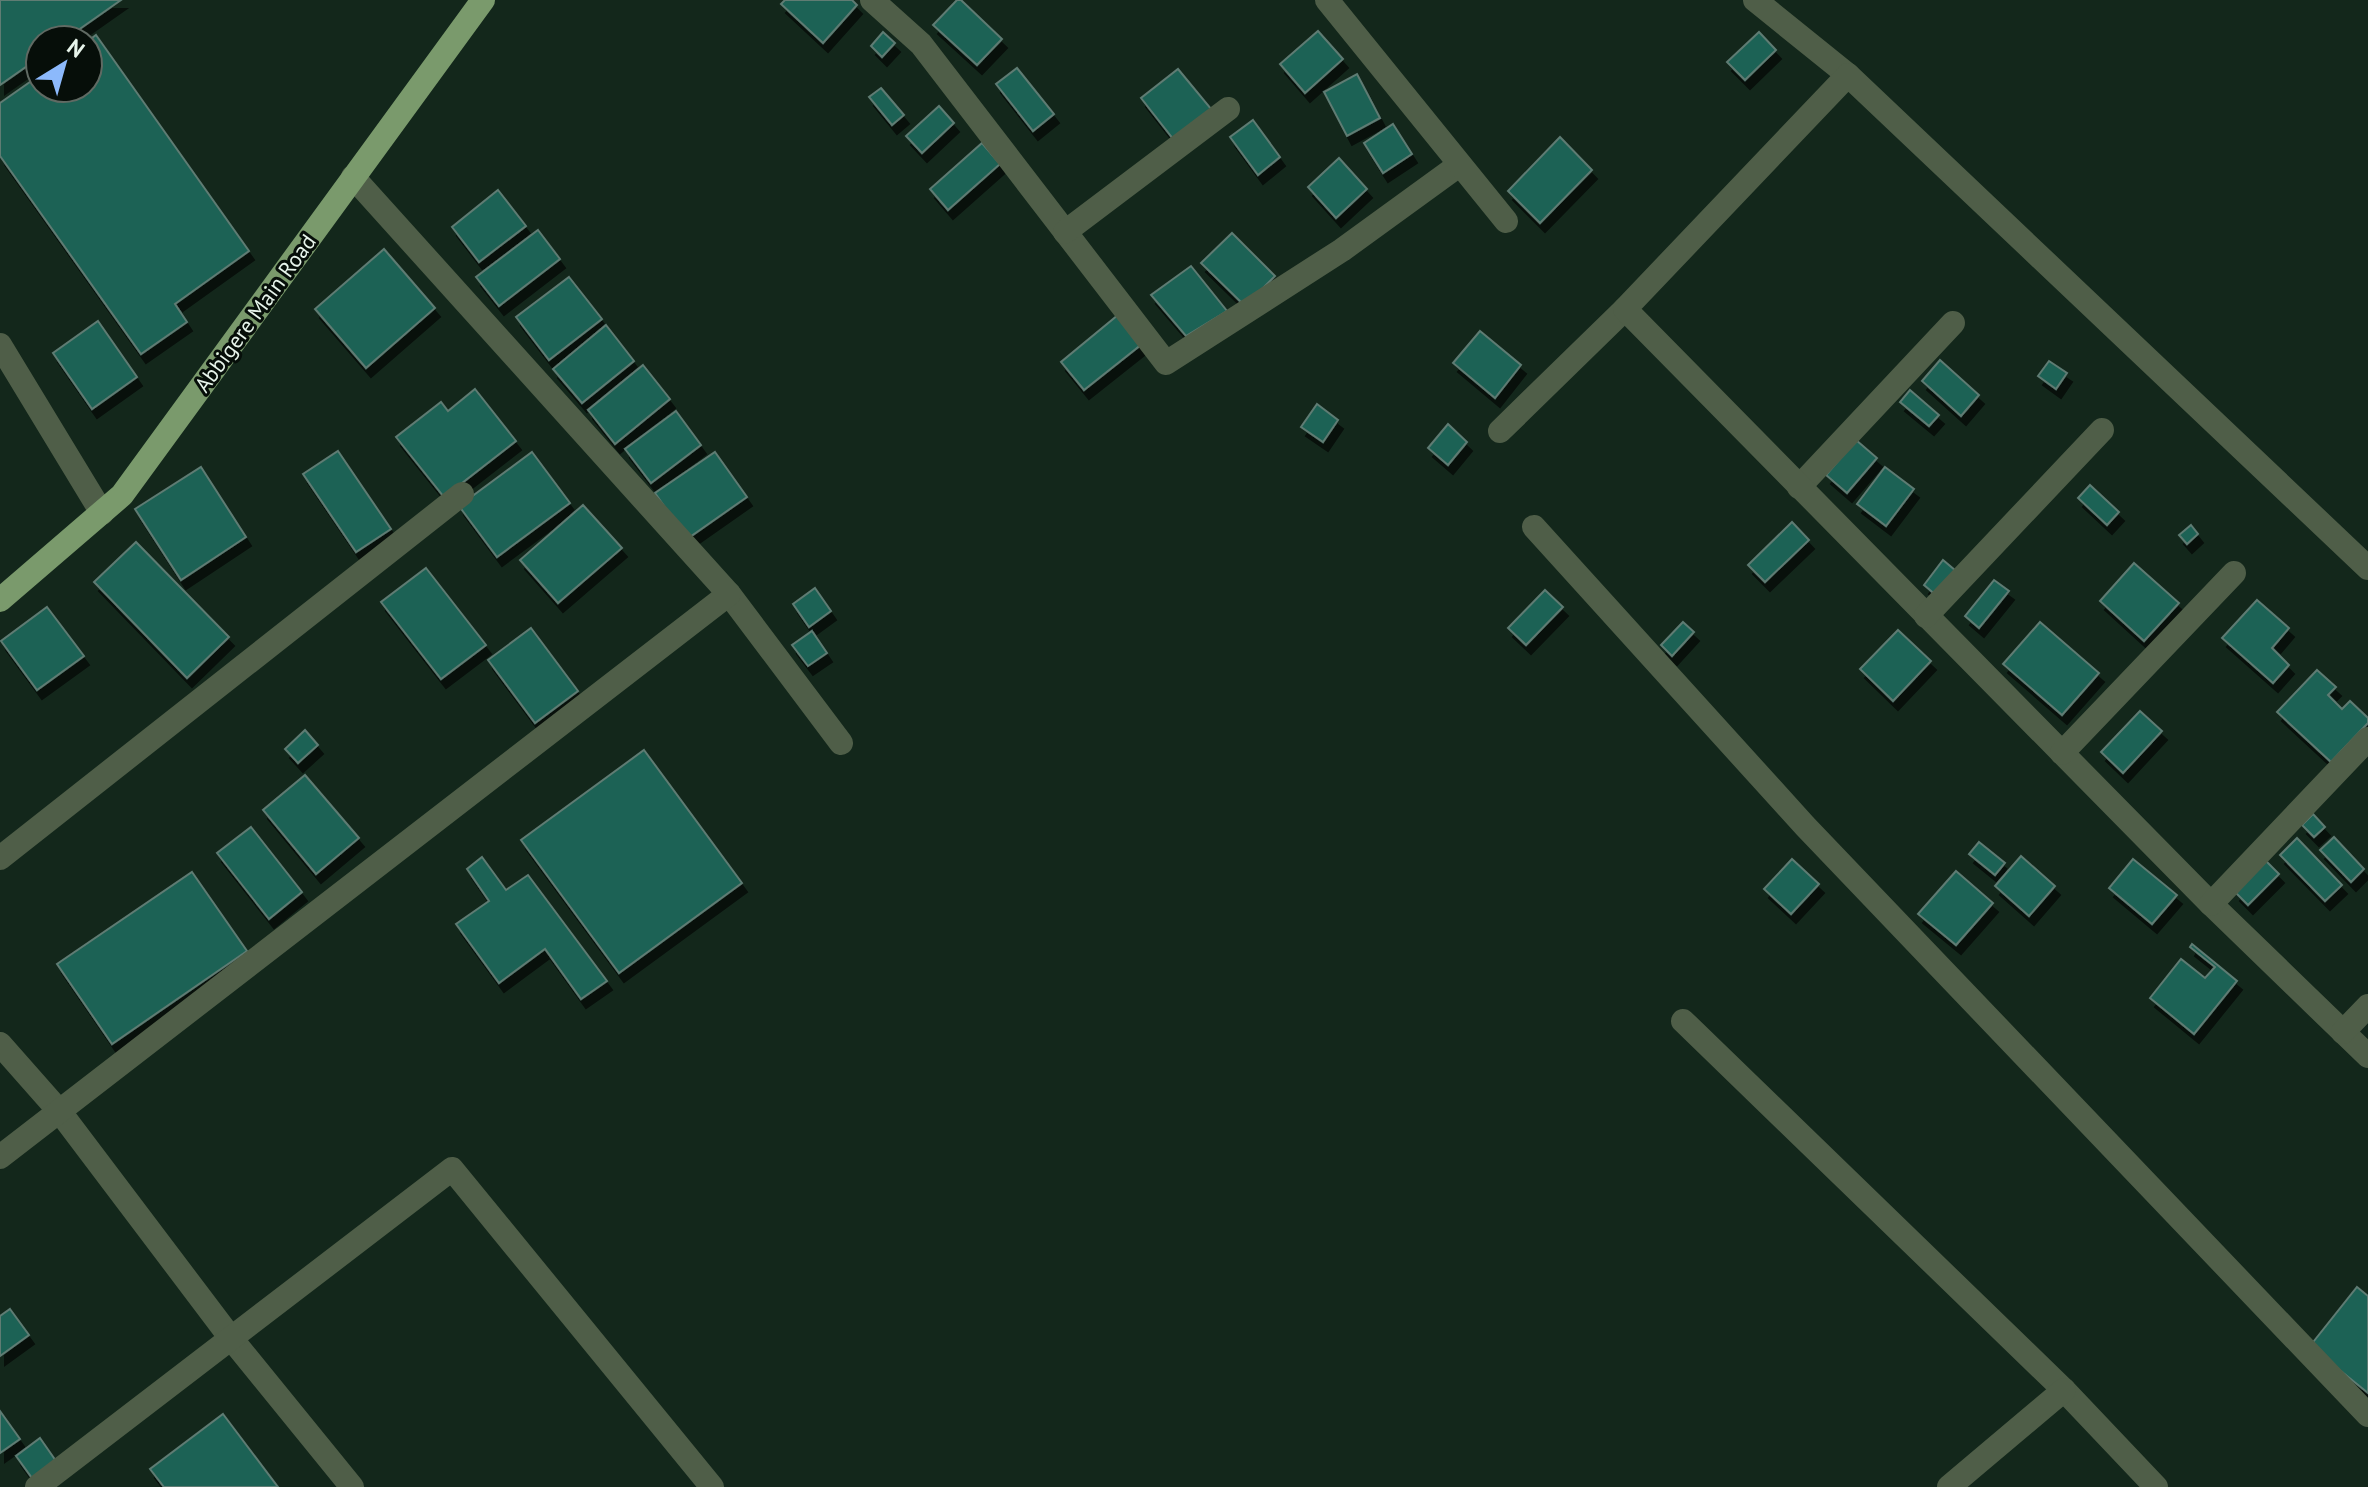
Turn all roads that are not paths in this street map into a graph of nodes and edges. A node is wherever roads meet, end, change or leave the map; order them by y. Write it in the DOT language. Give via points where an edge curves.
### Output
graph roads {
  1 [pos="483,0"];
  2 [pos="872,0"];
  3 [pos="1327,0"];
  4 [pos="1755,0"];
  5 [pos="1848,75"];
  6 [pos="1228,109"];
  7 [pos="1459,165"];
  8 [pos="353,177"];
  9 [pos="1506,221"];
  10 [pos="1065,232"];
  11 [pos="1625,309"];
  12 [pos="1953,323"];
  13 [pos="0,345"];
  14 [pos="2102,430"];
  15 [pos="1500,431"];
  16 [pos="1799,487"];
  17 [pos="462,494"];
  18 [pos="102,513"];
  19 [pos="1534,527"];
  20 [pos="2368,568"];
  21 [pos="2234,573"];
  22 [pos="729,594"];
  23 [pos="0,600"];
  24 [pos="1926,616"];
  25 [pos="2368,739"];
  26 [pos="841,743"];
  27 [pos="2062,753"];
  28 [pos="0,858"];
  29 [pos="2211,904"];
  30 [pos="2368,1006"];
  31 [pos="1683,1021"];
  32 [pos="2343,1032"];
  33 [pos="0,1044"];
  34 [pos="2368,1056"];
  35 [pos="60,1112"];
  36 [pos="0,1157"];
  37 [pos="230,1337"];
  38 [pos="2064,1390"];
  39 [pos="2368,1415"];
  40 [pos="37,1487"];
  41 [pos="352,1487"];
  42 [pos="712,1487"];
  43 [pos="1949,1487"];
  44 [pos="2156,1487"];
  1 -- 8 [label="main road, Abbigere Main Road"];
  2 -- 10 [label="street" via="921,44"];
  3 -- 7 [label="street"];
  4 -- 5 [label="street"];
  5 -- 11 [label="street"];
  5 -- 20 [label="street"];
  6 -- 10 [label="street"];
  7 -- 9 [label="street"];
  7 -- 10 [label="street" via="1342,250 1166,363"];
  8 -- 18 [label="main road, Abbigere Main Road" via="122,495"];
  8 -- 22 [label="street"];
  11 -- 15 [label="street"];
  11 -- 16 [label="street"];
  12 -- 16 [label="street"];
  13 -- 18 [label="street"];
  14 -- 24 [label="street"];
  16 -- 24 [label="street"];
  17 -- 28 [label="street"];
  18 -- 23 [label="main road, Abbigere Main Road"];
  19 -- 39 [label="street" via="1805,826"];
  21 -- 27 [label="street"];
  22 -- 26 [label="street"];
  22 -- 35 [label="street"];
  24 -- 27 [label="street"];
  25 -- 29 [label="street"];
  27 -- 29 [label="street"];
  29 -- 32 [label="street"];
  30 -- 32 [label="street"];
  31 -- 38 [label="street"];
  32 -- 34 [label="street"];
  33 -- 35 [label="street"];
  35 -- 36 [label="street"];
  35 -- 37 [label="street"];
  37 -- 40 [label="street"];
  37 -- 41 [label="street"];
  37 -- 42 [label="street" via="452,1169"];
  38 -- 43 [label="street"];
  38 -- 44 [label="street"];
}
